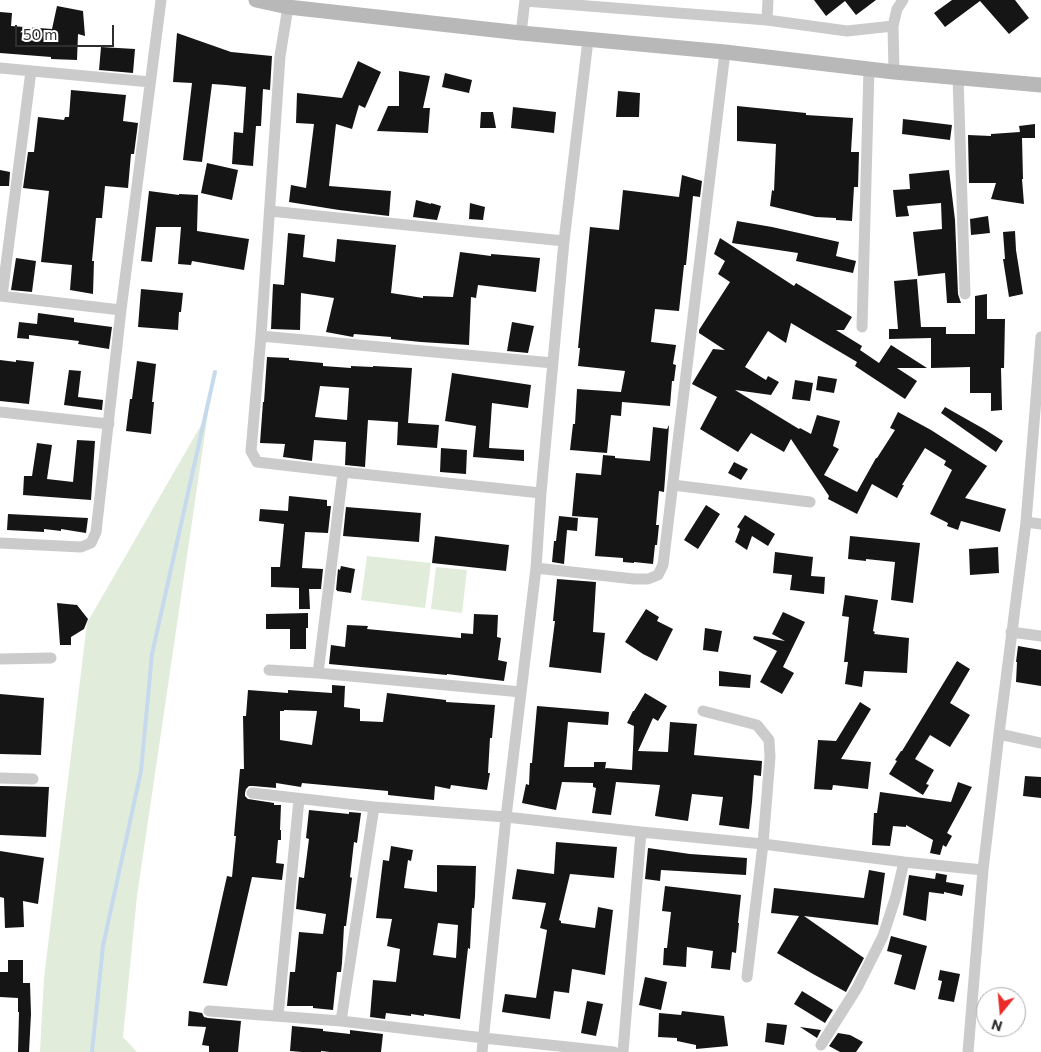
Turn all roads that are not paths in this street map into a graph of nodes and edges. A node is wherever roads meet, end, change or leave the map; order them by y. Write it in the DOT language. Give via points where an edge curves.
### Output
graph roads {
  1 [pos="161,0"];
  2 [pos="256,0"];
  3 [pos="525,0"];
  4 [pos="768,0"];
  5 [pos="903,0"];
  6 [pos="649,5"];
  7 [pos="288,7"];
  8 [pos="767,20"];
  9 [pos="893,26"];
  10 [pos="521,33"];
  11 [pos="588,40"];
  12 [pos="725,52"];
  13 [pos="0,68"];
  14 [pos="869,69"];
  15 [pos="31,72"];
  16 [pos="894,72"];
  17 [pos="958,77"];
  18 [pos="150,82"];
  19 [pos="1041,85"];
  20 [pos="270,211"];
  21 [pos="564,241"];
  22 [pos="965,294"];
  23 [pos="1,296"];
  24 [pos="121,310"];
  25 [pos="862,327"];
  26 [pos="261,336"];
  27 [pos="1041,337"];
  28 [pos="553,364"];
  29 [pos="0,412"];
  30 [pos="109,424"];
  31 [pos="343,472"];
  32 [pos="673,485"];
  33 [pos="541,493"];
  34 [pos="810,502"];
  35 [pos="1026,522"];
  36 [pos="1041,524"];
  37 [pos="0,543"];
  38 [pos="536,568"];
  39 [pos="1011,632"];
  40 [pos="1041,636"];
  41 [pos="51,658"];
  42 [pos="0,659"];
  43 [pos="269,670"];
  44 [pos="318,673"];
  45 [pos="521,692"];
  46 [pos="703,711"];
  47 [pos="999,734"];
  48 [pos="1041,743"];
  49 [pos="0,778"];
  50 [pos="33,779"];
  51 [pos="252,793"];
  52 [pos="299,799"];
  53 [pos="374,807"];
  54 [pos="506,817"];
  55 [pos="641,832"];
  56 [pos="763,844"];
  57 [pos="904,862"];
  58 [pos="983,870"];
  59 [pos="747,977"];
  60 [pos="209,1011"];
  61 [pos="278,1016"];
  62 [pos="341,1021"];
  63 [pos="484,1038"];
  64 [pos="821,1045"];
  65 [pos="482,1052"];
  66 [pos="613,1052"];
  67 [pos="623,1052"];
  68 [pos="968,1052"];
  1 -- 18 [label="street"];
  2 -- 7 [label="street"];
  3 -- 6 [label="street" via="589,6"];
  3 -- 10 [label="street"];
  4 -- 8 [label="street"];
  5 -- 9 [label="street"];
  6 -- 8 [label="street"];
  7 -- 10 [label="street"];
  7 -- 20 [label="street" via="280,56"];
  8 -- 9 [label="street" via="847,31"];
  9 -- 16 [label="street"];
  10 -- 11 [label="street"];
  11 -- 12 [label="street"];
  11 -- 21 [label="street"];
  12 -- 14 [label="street"];
  12 -- 32 [label="street"];
  13 -- 15 [label="street"];
  14 -- 16 [label="street"];
  14 -- 25 [label="street"];
  15 -- 18 [label="street"];
  15 -- 23 [label="street"];
  16 -- 17 [label="street"];
  17 -- 19 [label="street"];
  17 -- 22 [label="street"];
  18 -- 24 [label="street"];
  20 -- 21 [label="street"];
  20 -- 26 [label="street"];
  21 -- 28 [label="street"];
  23 -- 24 [label="street"];
  24 -- 30 [label="street"];
  26 -- 28 [label="street"];
  26 -- 31 [label="street" via="251,452 257,462"];
  27 -- 35 [label="street"];
  28 -- 33 [label="street"];
  29 -- 30 [label="street"];
  30 -- 37 [label="street" via="96,532 91,543 81,547"];
  31 -- 33 [label="street"];
  31 -- 44 [label="street"];
  32 -- 34 [label="street"];
  32 -- 38 [label="street" via="663,565 658,575 634,580"];
  33 -- 38 [label="street"];
  35 -- 36 [label="street"];
  35 -- 39 [label="street"];
  38 -- 45 [label="street"];
  39 -- 40 [label="street"];
  39 -- 47 [label="street"];
  41 -- 42 [label="street"];
  43 -- 44 [label="street"];
  44 -- 45 [label="street"];
  45 -- 54 [label="street"];
  46 -- 56 [label="street" via="757,725 769,740"];
  47 -- 48 [label="street"];
  47 -- 58 [label="street"];
  49 -- 50 [label="street"];
  51 -- 52 [label="street"];
  52 -- 53 [label="street"];
  52 -- 61 [label="street"];
  53 -- 54 [label="street"];
  53 -- 62 [label="street"];
  54 -- 55 [label="street"];
  54 -- 63 [label="street"];
  55 -- 56 [label="street"];
  55 -- 67 [label="street"];
  56 -- 57 [label="street"];
  56 -- 59 [label="street"];
  57 -- 58 [label="street"];
  57 -- 64 [label="street" via="884,936 858,988"];
  58 -- 68 [label="street"];
  60 -- 61 [label="street"];
  61 -- 62 [label="street"];
  62 -- 63 [label="street"];
  63 -- 65 [label="street"];
  63 -- 66 [label="street"];
}
